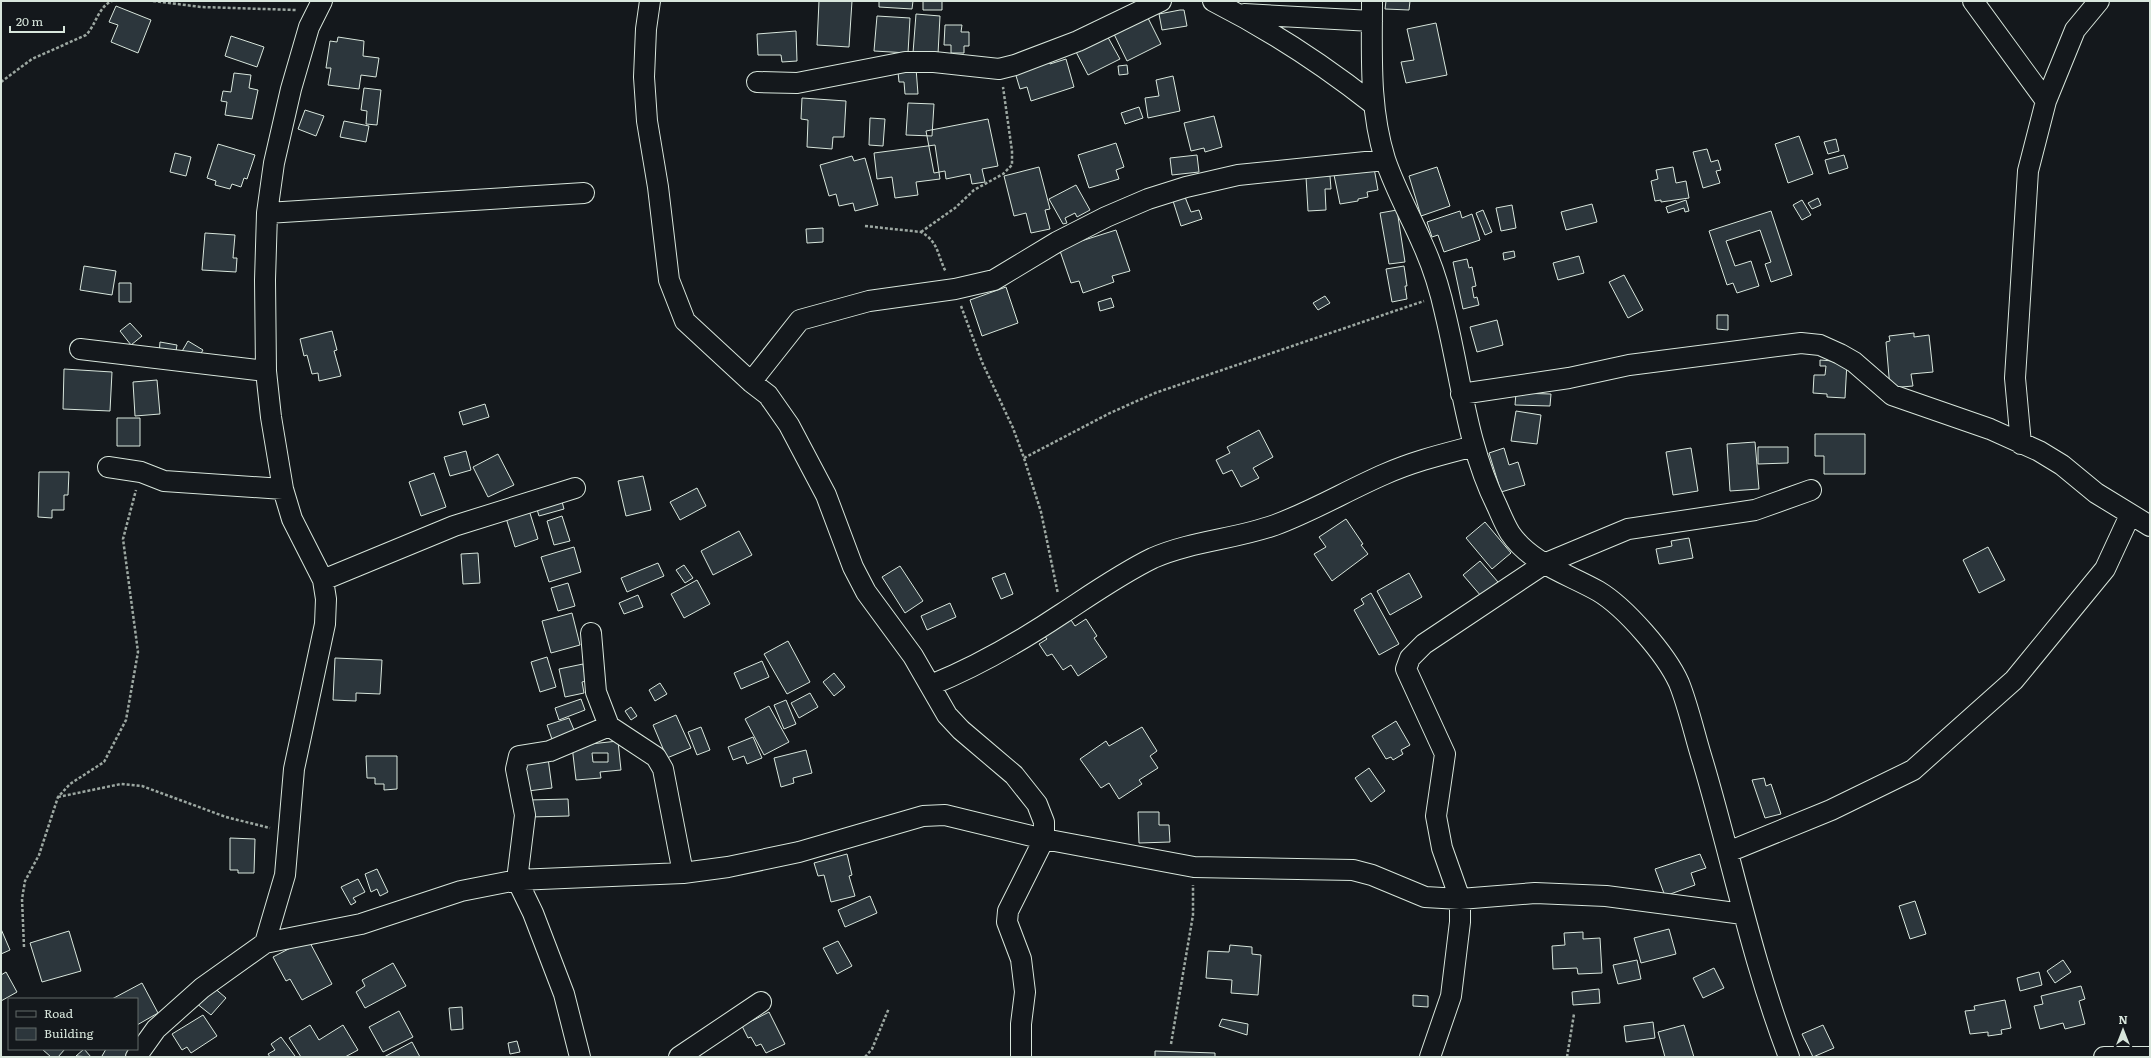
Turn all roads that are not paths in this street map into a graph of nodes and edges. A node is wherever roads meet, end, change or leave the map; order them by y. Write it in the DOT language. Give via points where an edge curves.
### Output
graph roads {
  1 [pos="650,1"];
  2 [pos="1161,1"];
  3 [pos="1213,1"];
  4 [pos="1372,1"];
  5 [pos="1973,1"];
  6 [pos="2099,1"];
  7 [pos="321,3"];
  8 [pos="1240,14"];
  9 [pos="1372,21"];
  10 [pos="757,82"];
  11 [pos="2046,101"];
  12 [pos="1373,104"];
  13 [pos="1385,160"];
  14 [pos="584,193"];
  15 [pos="267,213"];
  16 [pos="80,349"];
  17 [pos="266,371"];
  18 [pos="751,382"];
  19 [pos="1461,394"];
  20 [pos="2021,444"];
  21 [pos="1474,446"];
  22 [pos="108,467"];
  23 [pos="575,488"];
  24 [pos="283,489"];
  25 [pos="1811,490"];
  26 [pos="2130,515"];
  27 [pos="2150,526"];
  28 [pos="1544,564"];
  29 [pos="323,580"];
  30 [pos="591,633"];
  31 [pos="931,685"];
  32 [pos="609,726"];
  33 [pos="1044,839"];
  34 [pos="1728,852"];
  35 [pos="683,873"];
  36 [pos="517,880"];
  37 [pos="1460,899"];
  38 [pos="1743,914"];
  39 [pos="265,943"];
  40 [pos="761,1002"];
  41 [pos="2150,1056"];
  42 [pos="136,1057"];
  43 [pos="580,1057"];
  44 [pos="680,1057"];
  45 [pos="1021,1057"];
  46 [pos="1430,1057"];
  47 [pos="1789,1057"];
  48 [pos="2104,1057"];
  1 -- 18 [label="street" via="644,76 669,280 685,321"];
  2 -- 10 [label="street" via="1078,40 999,69 934,62 905,62 797,83"];
  3 -- 8 [label="street"];
  4 -- 9 [label="street"];
  5 -- 11 [label="street"];
  6 -- 11 [label="street" via="2075,30"];
  7 -- 15 [label="street" via="309,27 291,89 274,163"];
  8 -- 9 [label="street"];
  8 -- 12 [label="street" via="1297,47"];
  9 -- 12 [label="street"];
  11 -- 20 [label="street" via="2028,171 2015,378"];
  12 -- 13 [label="street"];
  13 -- 18 [label="street" via="1238,175 1186,187 1148,199 1106,217 994,280 955,289 869,301 800,320"];
  13 -- 19 [label="street" via="1405,210 1424,246 1440,295"];
  14 -- 15 [label="street"];
  15 -- 17 [label="street" via="264,280"];
  16 -- 17 [label="street"];
  17 -- 24 [label="street"];
  18 -- 31 [label="street" via="768,395 789,425 826,496 853,567 866,592 900,635"];
  19 -- 20 [label="street" via="1569,378 1629,365 1801,343 1820,345 1840,354 1854,362 1892,395 1990,429"];
  19 -- 21 [label="street"];
  20 -- 26 [label="street" via="2062,465 2096,493"];
  21 -- 28 [label="street" via="1490,492 1510,533 1526,551"];
  21 -- 31 [label="street" via="1426,458 1254,533 1189,546 1154,558 965,671"];
  22 -- 24 [label="street" via="141,472 164,481"];
  23 -- 29 [label="street" via="454,526"];
  24 -- 29 [label="street" via="292,519"];
  25 -- 28 [label="street" via="1755,510 1628,529"];
  26 -- 27 [label="street"];
  26 -- 34 [label="street" via="2105,569 2014,680 1913,770 1831,810"];
  28 -- 34 [label="street" via="1601,593 1636,623 1661,654 1678,682"];
  28 -- 37 [label="street" via="1424,644 1410,658 1406,669 1445,754 1436,816 1442,848"];
  29 -- 39 [label="street" via="326,599 325,624 294,769 285,874"];
  30 -- 32 [label="street" via="596,692"];
  31 -- 33 [label="street" via="947,715 1014,775 1037,804 1044,822"];
  32 -- 35 [label="street" via="656,757 663,769"];
  32 -- 36 [label="street" via="550,752 519,756 516,769 525,815"];
  33 -- 35 [label="street" via="945,815 923,816 800,852 728,867"];
  33 -- 37 [label="street" via="1194,867 1353,870 1372,874 1425,897"];
  33 -- 45 [label="street" via="1008,911 1007,922 1021,959 1025,992 1021,1024"];
  34 -- 38 [label="street"];
  35 -- 36 [label="street"];
  36 -- 39 [label="street" via="461,891 361,924"];
  36 -- 43 [label="street" via="533,913 564,994"];
  37 -- 38 [label="street" via="1535,892 1606,896"];
  37 -- 46 [label="street" via="1460,922 1451,996"];
  38 -- 47 [label="street"];
  39 -- 42 [label="street" via="202,988 156,1029"];
  40 -- 44 [label="street"];
  41 -- 48 [label="street"];
}
